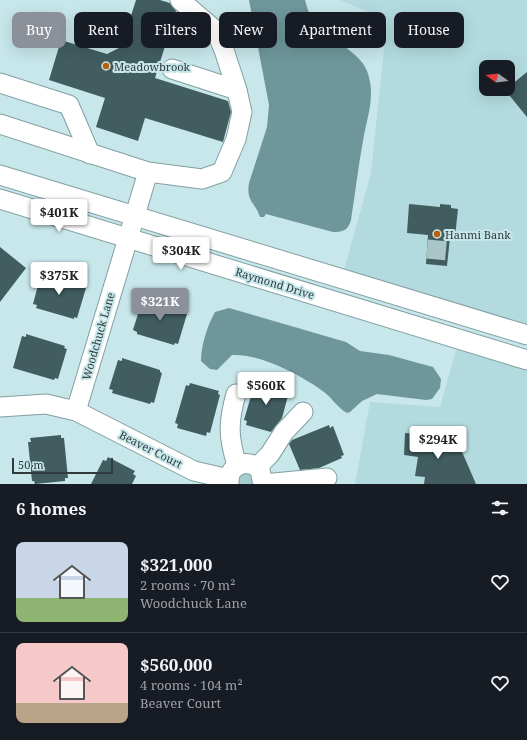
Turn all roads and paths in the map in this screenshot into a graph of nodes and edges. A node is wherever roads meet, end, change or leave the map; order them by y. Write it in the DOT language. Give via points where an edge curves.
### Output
graph roads {
  1 [pos="180,0"];
  2 [pos="172,70"];
  3 [pos="0,83"];
  4 [pos="236,90"];
  5 [pos="0,124"];
  6 [pos="90,154"];
  7 [pos="148,172"];
  8 [pos="0,175"];
  9 [pos="0,199"];
  10 [pos="134,215"];
  11 [pos="127,238"];
  12 [pos="527,335"];
  13 [pos="527,360"];
  14 [pos="236,394"];
  15 [pos="0,407"];
  16 [pos="76,411"];
  17 [pos="303,412"];
  18 [pos="260,475"];
  19 [pos="226,478"];
  20 [pos="326,478"];
  1 -- 4 [label="street" via="216,30"];
  2 -- 4 [label="street"];
  3 -- 6 [label="street" via="69,105"];
  4 -- 7 [label="street" via="242,112 236,140 222,172 202,179"];
  5 -- 6 [label="street"];
  6 -- 7 [label="street"];
  7 -- 10 [label="street, Woodchuck Lane"];
  8 -- 10 [label="street"];
  9 -- 11 [label="street, Raymond Drive"];
  10 -- 11 [label="street, Woodchuck Lane"];
  10 -- 12 [label="street"];
  11 -- 13 [label="street, Raymond Drive"];
  11 -- 16 [label="street, Woodchuck Lane"];
  14 -- 19 [label="street" via="230,414"];
  15 -- 16 [label="street, Beaver Court" via="46,404"];
  16 -- 19 [label="street, Beaver Court" via="194,471"];
  17 -- 18 [label="street" via="284,432"];
  18 -- 19 [label="street, Beaver Court" via="247,463"];
  18 -- 20 [label="street, Beaver Court"];
}
